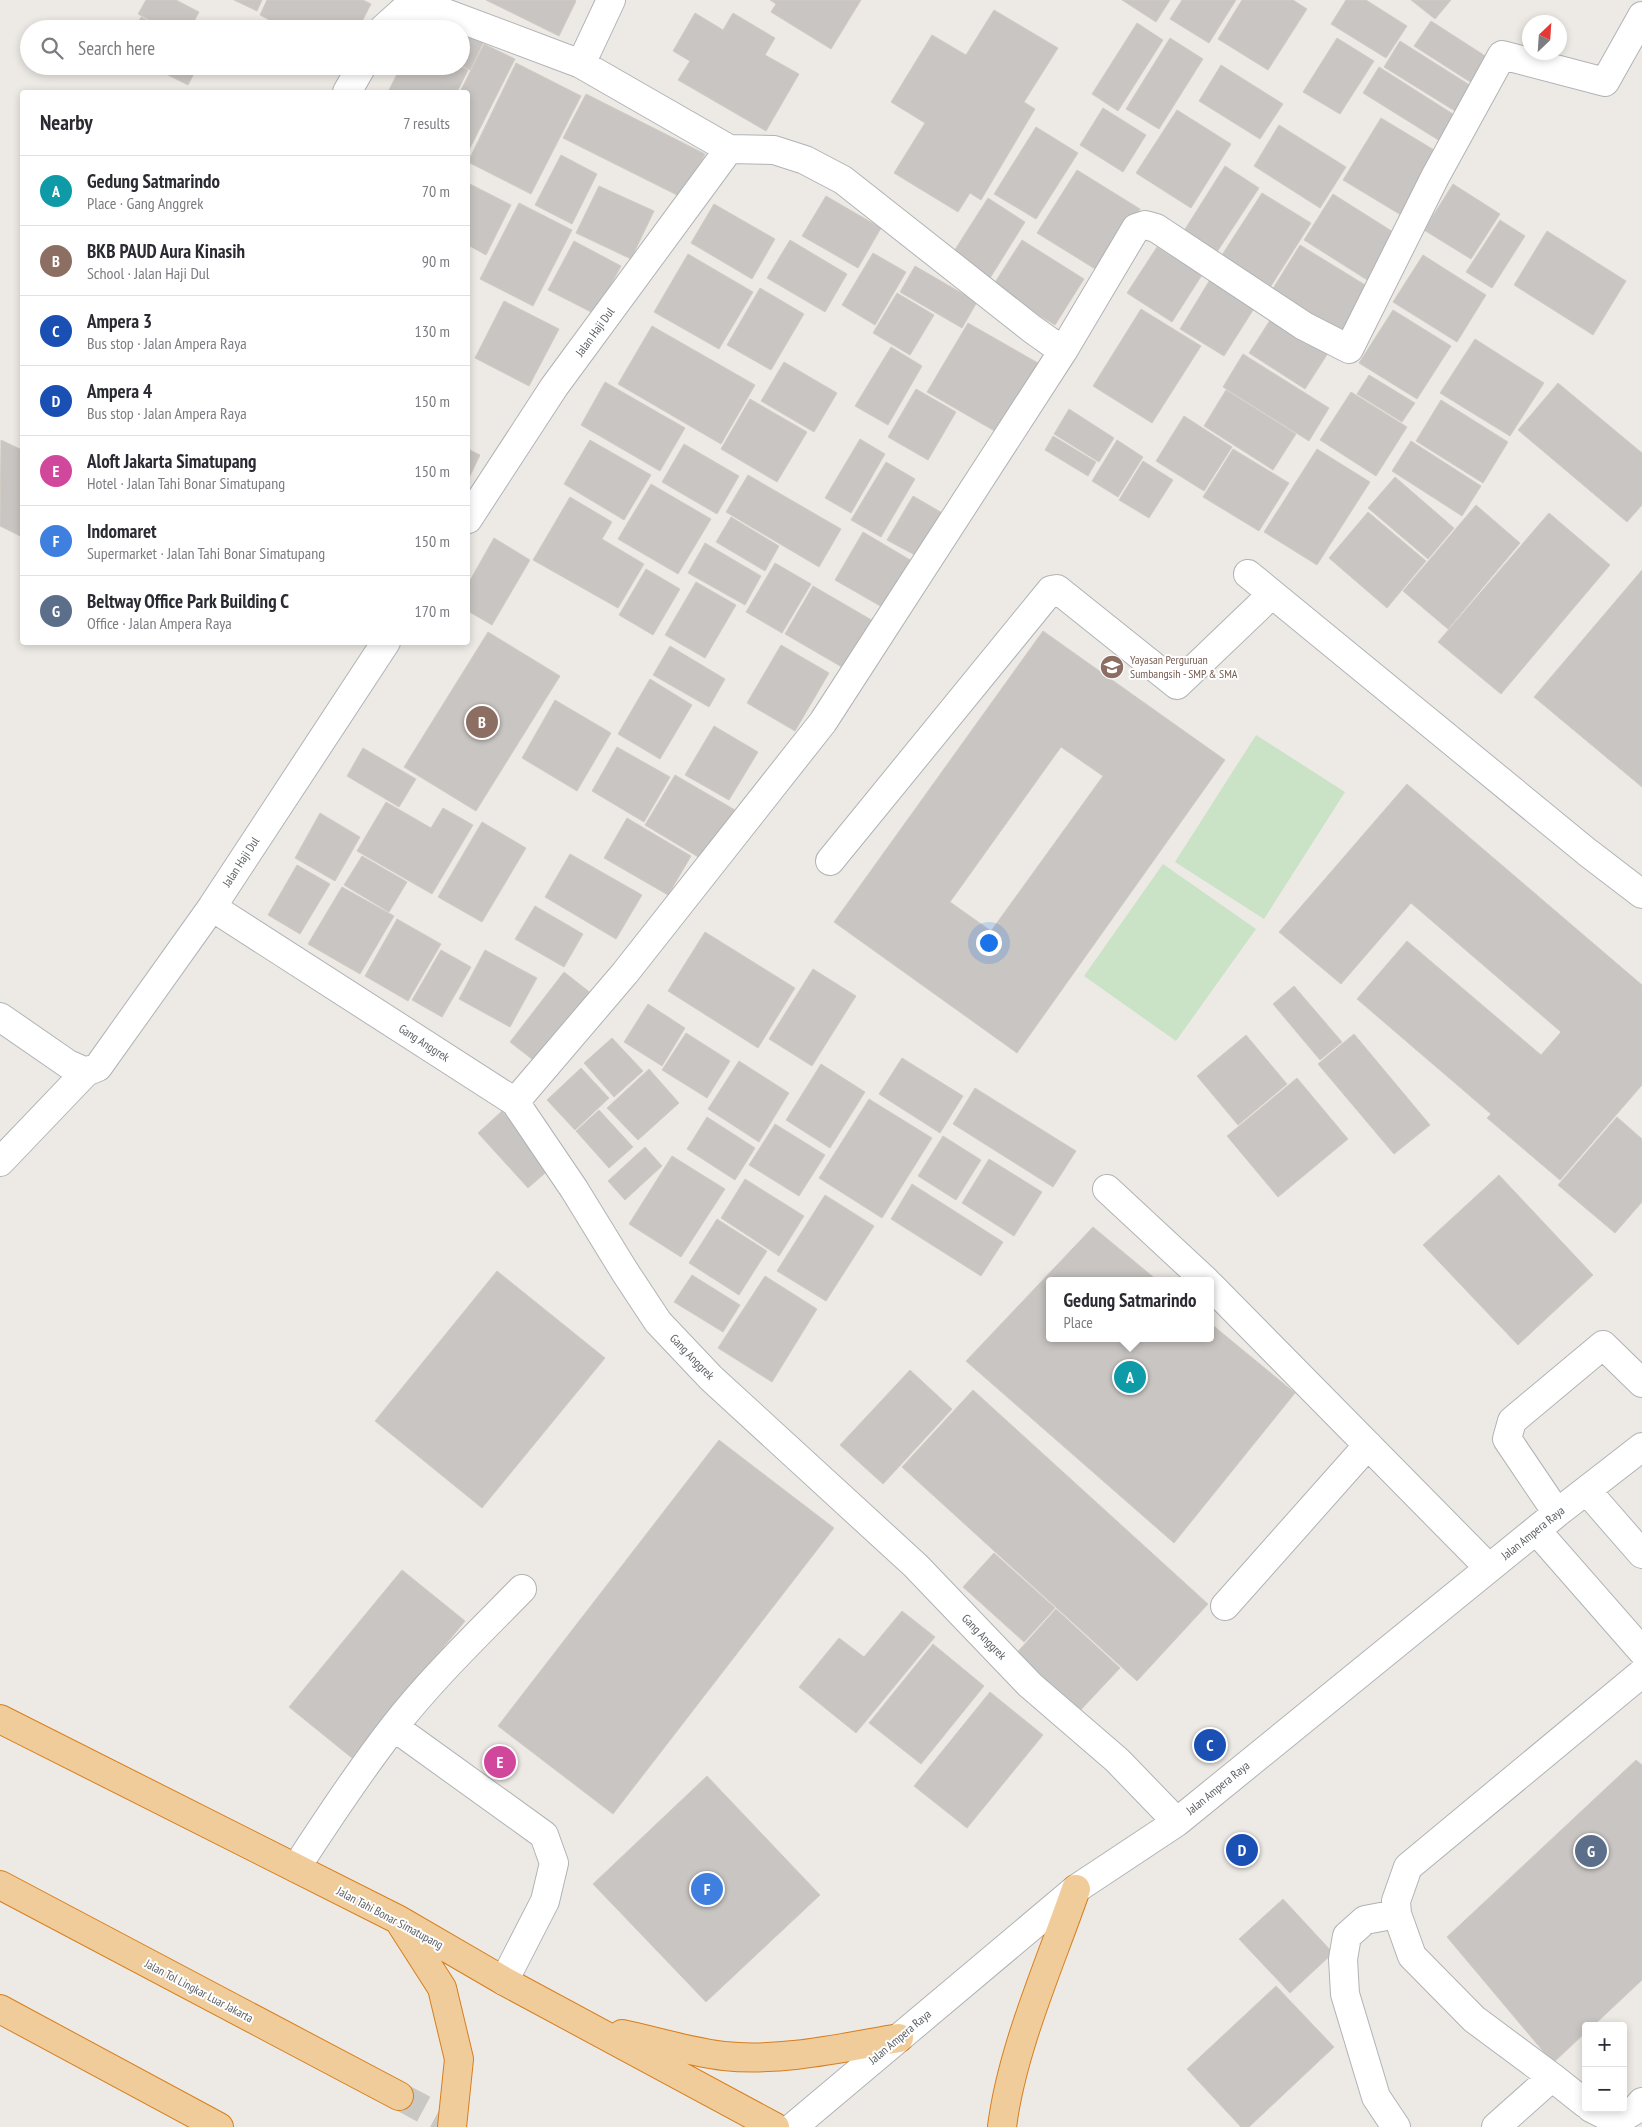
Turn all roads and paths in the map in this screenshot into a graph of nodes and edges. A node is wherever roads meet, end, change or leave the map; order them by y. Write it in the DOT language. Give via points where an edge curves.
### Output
graph roads {
  1 [pos="611,0"];
  2 [pos="1642,16"];
  3 [pos="393,20"];
  4 [pos="464,20"];
  5 [pos="470,22"];
  6 [pos="581,64"];
  7 [pos="357,75"];
  8 [pos="348,90"];
  9 [pos="729,149"];
  10 [pos="1064,351"];
  11 [pos="470,516"];
  12 [pos="1248,574"];
  13 [pos="1272,594"];
  14 [pos="384,645"];
  15 [pos="830,861"];
  16 [pos="1642,894"];
  17 [pos="212,908"];
  18 [pos="0,1017"];
  19 [pos="86,1072"];
  20 [pos="516,1102"];
  21 [pos="0,1162"];
  22 [pos="1107,1189"];
  23 [pos="1202,1277"];
  24 [pos="1214,1289"];
  25 [pos="1642,1383"];
  26 [pos="1368,1445"];
  27 [pos="1642,1447"];
  28 [pos="1586,1491"];
  29 [pos="1557,1513"];
  30 [pos="1536,1530"];
  31 [pos="1642,1554"];
  32 [pos="1489,1568"];
  33 [pos="522,1589"];
  34 [pos="1225,1606"];
  35 [pos="1642,1651"];
  36 [pos="1642,1673"];
  37 [pos="0,1719"];
  38 [pos="394,1727"];
  39 [pos="1177,1822"];
  40 [pos="296,1868"];
  41 [pos="0,1885"];
  42 [pos="1076,1889"];
  43 [pos="1396,1914"];
  44 [pos="398,1920"];
  45 [pos="504,1981"];
  46 [pos="0,2009"];
  47 [pos="592,2028"];
  48 [pos="898,2038"];
  49 [pos="1552,2077"];
  50 [pos="399,2096"];
  51 [pos="1582,2101"];
  52 [pos="1642,2102"];
  53 [pos="1597,2112"];
  54 [pos="1614,2124"];
  55 [pos="219,2127"];
  56 [pos="452,2127"];
  57 [pos="775,2127"];
  58 [pos="793,2127"];
  59 [pos="1002,2127"];
  60 [pos="1396,2127"];
  61 [pos="1496,2127"];
  1 -- 6 [label="street"];
  2 -- 10 [label="street" via="1604,82 1502,56 1435,177 1349,349 1304,326 1156,228 1144,225 1136,228"];
  3 -- 4 [label="street" via="404,10 432,8"];
  5 -- 6 [label="street"];
  6 -- 9 [label="street"];
  7 -- 8 [label="street"];
  9 -- 10 [label="street" via="774,150 805,160 842,180"];
  9 -- 11 [label="street, Jalan Haji Dul" via="554,388"];
  10 -- 20 [label="street" via="823,722 625,973"];
  12 -- 13 [label="street"];
  13 -- 15 [label="street" via="1177,685 1057,589 1051,590"];
  13 -- 16 [label="street"];
  14 -- 17 [label="street, Jalan Haji Dul"];
  17 -- 19 [label="street, Jalan Haji Dul" via="98,1067"];
  17 -- 20 [label="street, Gang Anggrek"];
  18 -- 19 [label="street" via="68,1064"];
  19 -- 21 [label="street, Jalan Haji Dul"];
  20 -- 39 [label="street, Gang Anggrek" via="658,1322 711,1378 916,1566 1030,1685 1117,1760"];
  22 -- 23 [label="street"];
  24 -- 26 [label="street"];
  25 -- 29 [label="street" via="1603,1345 1512,1420 1506,1439"];
  26 -- 32 [label="street"];
  26 -- 34 [label="street"];
  27 -- 28 [label="street, Jalan Ampera Raya"];
  28 -- 29 [label="street, Jalan Ampera Raya"];
  28 -- 31 [label="street"];
  29 -- 30 [label="street, Jalan Ampera Raya"];
  30 -- 32 [label="street, Jalan Ampera Raya"];
  30 -- 35 [label="street"];
  32 -- 39 [label="street, Jalan Ampera Raya"];
  33 -- 38 [label="street"];
  36 -- 43 [label="street" via="1408,1867 1396,1901"];
  37 -- 40 [label="highway, Jalan Tahi Bonar Simatupang"];
  38 -- 40 [label="street"];
  38 -- 45 [label="street" via="544,1835 554,1863 545,1901"];
  39 -- 42 [label="street, Jalan Ampera Raya"];
  40 -- 44 [label="highway, Jalan Tahi Bonar Simatupang"];
  41 -- 50 [label="highway, Jalan Tol Lingkar Luar Jakarta"];
  42 -- 48 [label="street, Jalan Ampera Raya"];
  42 -- 59 [label="highway" via="1019,2050"];
  43 -- 49 [label="street" via="1412,1956 1474,2019"];
  43 -- 60 [label="street" via="1365,1920 1347,1936 1343,1959 1345,1994 1376,2097"];
  44 -- 45 [label="highway, Jalan Tahi Bonar Simatupang"];
  44 -- 56 [label="highway" via="442,1988 459,2059"];
  45 -- 47 [label="highway, Jalan Tahi Bonar Simatupang"];
  46 -- 55 [label="highway"];
  47 -- 48 [label="highway" via="722,2056 758,2058 786,2057"];
  47 -- 57 [label="highway, Jalan Tahi Bonar Simatupang"];
  48 -- 58 [label="street, Jalan Ampera Raya"];
  49 -- 51 [label="street"];
  49 -- 61 [label="street"];
  52 -- 54 [label="street"];
  53 -- 54 [label="street"];
}
